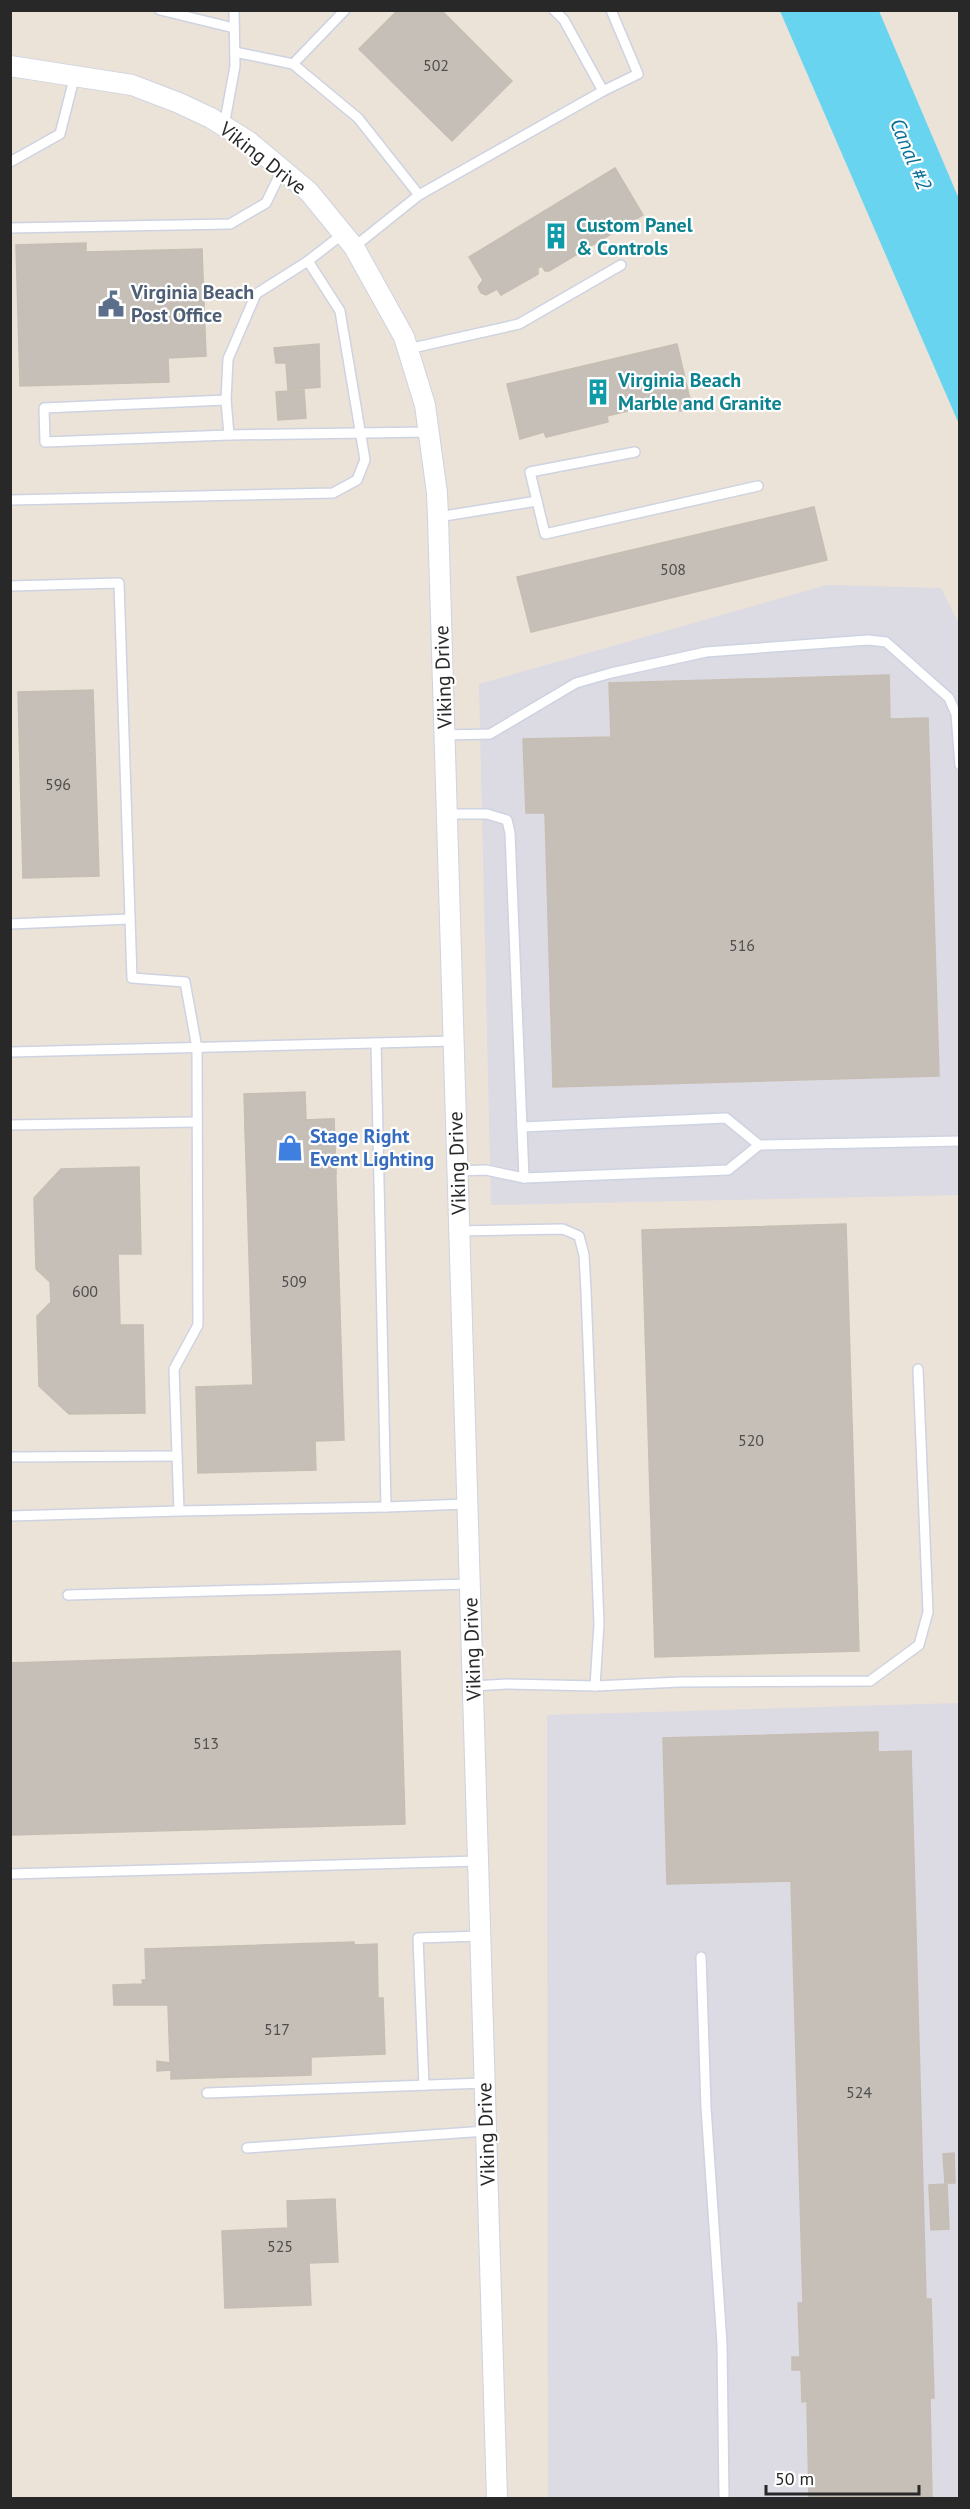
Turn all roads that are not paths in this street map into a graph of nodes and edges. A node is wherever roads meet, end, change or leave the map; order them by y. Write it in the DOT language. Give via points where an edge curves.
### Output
graph roads {
  1 [pos="160,10"];
  2 [pos="234,10"];
  3 [pos="345,10"];
  4 [pos="554,10"];
  5 [pos="610,10"];
  6 [pos="234,28"];
  7 [pos="235,52"];
  8 [pos="293,64"];
  9 [pos="10,66"];
  10 [pos="75,75"];
  11 [pos="603,92"];
  12 [pos="224,126"];
  13 [pos="10,162"];
  14 [pos="283,168"];
  15 [pos="419,195"];
  16 [pos="10,228"];
  17 [pos="349,240"];
  18 [pos="308,261"];
  19 [pos="621,265"];
  20 [pos="408,349"];
  21 [pos="226,400"];
  22 [pos="429,432"];
  23 [pos="229,435"];
  24 [pos="361,435"];
  25 [pos="635,452"];
  26 [pos="758,486"];
  27 [pos="10,500"];
  28 [pos="537,501"];
  29 [pos="438,517"];
  30 [pos="10,586"];
  31 [pos="444,735"];
  32 [pos="960,765"];
  33 [pos="447,814"];
  34 [pos="130,919"];
  35 [pos="10,924"];
  36 [pos="454,1041"];
  37 [pos="376,1043"];
  38 [pos="197,1048"];
  39 [pos="10,1052"];
  40 [pos="197,1122"];
  41 [pos="10,1125"];
  42 [pos="522,1127"];
  43 [pos="960,1141"];
  44 [pos="759,1145"];
  45 [pos="458,1171"];
  46 [pos="524,1178"];
  47 [pos="459,1231"];
  48 [pos="918,1369"];
  49 [pos="177,1456"];
  50 [pos="10,1457"];
  51 [pos="467,1504"];
  52 [pos="387,1507"];
  53 [pos="178,1511"];
  54 [pos="10,1516"];
  55 [pos="470,1584"];
  56 [pos="68,1595"];
  57 [pos="473,1686"];
  58 [pos="595,1686"];
  59 [pos="478,1861"];
  60 [pos="10,1875"];
  61 [pos="480,1936"];
  62 [pos="701,1957"];
  63 [pos="484,2083"];
  64 [pos="424,2085"];
  65 [pos="207,2093"];
  66 [pos="486,2131"];
  67 [pos="246,2148"];
  68 [pos="497,2499"];
  69 [pos="724,2499"];
  1 -- 6 [label="lane"];
  2 -- 6 [label="lane"];
  3 -- 8 [label="lane"];
  4 -- 11 [label="lane" via="564,20"];
  5 -- 11 [label="lane" via="638,74"];
  6 -- 7 [label="lane"];
  7 -- 8 [label="lane"];
  7 -- 12 [label="lane"];
  8 -- 15 [label="lane" via="358,118"];
  9 -- 10 [label="street, Viking Drive"];
  10 -- 12 [label="street, Viking Drive" via="132,85"];
  10 -- 13 [label="lane" via="60,134"];
  11 -- 15 [label="lane"];
  12 -- 14 [label="street, Viking Drive"];
  14 -- 16 [label="lane" via="266,203 230,224"];
  14 -- 17 [label="street, Viking Drive"];
  15 -- 17 [label="lane"];
  17 -- 18 [label="lane"];
  17 -- 20 [label="street, Viking Drive"];
  18 -- 21 [label="lane" via="256,294 228,359"];
  18 -- 24 [label="lane" via="340,311"];
  19 -- 20 [label="lane" via="519,324"];
  20 -- 22 [label="street, Viking Drive"];
  21 -- 23 [label="lane"];
  21 -- 23 [label="lane" via="44,408 45,442"];
  22 -- 24 [label="lane"];
  22 -- 29 [label="street, Viking Drive"];
  23 -- 24 [label="lane"];
  24 -- 27 [label="lane" via="365,460 357,480 333,493"];
  25 -- 28 [label="lane" via="530,472"];
  26 -- 28 [label="lane" via="545,534"];
  28 -- 29 [label="lane"];
  29 -- 31 [label="street, Viking Drive"];
  30 -- 34 [label="lane" via="119,583"];
  31 -- 32 [label="lane" via="490,734 576,683 611,673 706,652 868,640 886,642 949,698 956,714"];
  31 -- 33 [label="street, Viking Drive"];
  33 -- 36 [label="street, Viking Drive"];
  33 -- 42 [label="lane" via="487,814 507,820"];
  34 -- 35 [label="lane"];
  34 -- 38 [label="lane" via="132,978 185,982"];
  36 -- 37 [label="lane"];
  36 -- 45 [label="street, Viking Drive"];
  37 -- 38 [label="lane"];
  37 -- 52 [label="lane"];
  38 -- 39 [label="lane"];
  38 -- 40 [label="lane"];
  40 -- 41 [label="lane"];
  40 -- 49 [label="lane" via="198,1325 174,1369"];
  42 -- 44 [label="lane" via="726,1118"];
  42 -- 46 [label="lane"];
  43 -- 44 [label="lane"];
  44 -- 46 [label="lane" via="728,1170"];
  45 -- 46 [label="lane" via="486,1170"];
  45 -- 47 [label="street, Viking Drive"];
  47 -- 51 [label="street, Viking Drive"];
  47 -- 58 [label="lane" via="562,1229 579,1236 586,1291 599,1624"];
  48 -- 58 [label="lane" via="928,1612 919,1646 870,1681"];
  49 -- 50 [label="lane"];
  49 -- 53 [label="lane"];
  51 -- 52 [label="lane"];
  51 -- 55 [label="street, Viking Drive"];
  52 -- 53 [label="lane"];
  53 -- 54 [label="lane"];
  55 -- 56 [label="lane"];
  55 -- 57 [label="street, Viking Drive"];
  57 -- 58 [label="lane"];
  57 -- 59 [label="street, Viking Drive"];
  59 -- 60 [label="lane"];
  59 -- 61 [label="street, Viking Drive"];
  61 -- 63 [label="street, Viking Drive"];
  61 -- 64 [label="lane" via="418,1938"];
  62 -- 69 [label="lane" via="706,2107 722,2344"];
  63 -- 64 [label="lane"];
  63 -- 66 [label="street, Viking Drive"];
  64 -- 65 [label="lane"];
  66 -- 67 [label="lane"];
  66 -- 68 [label="street, Viking Drive"];
}
